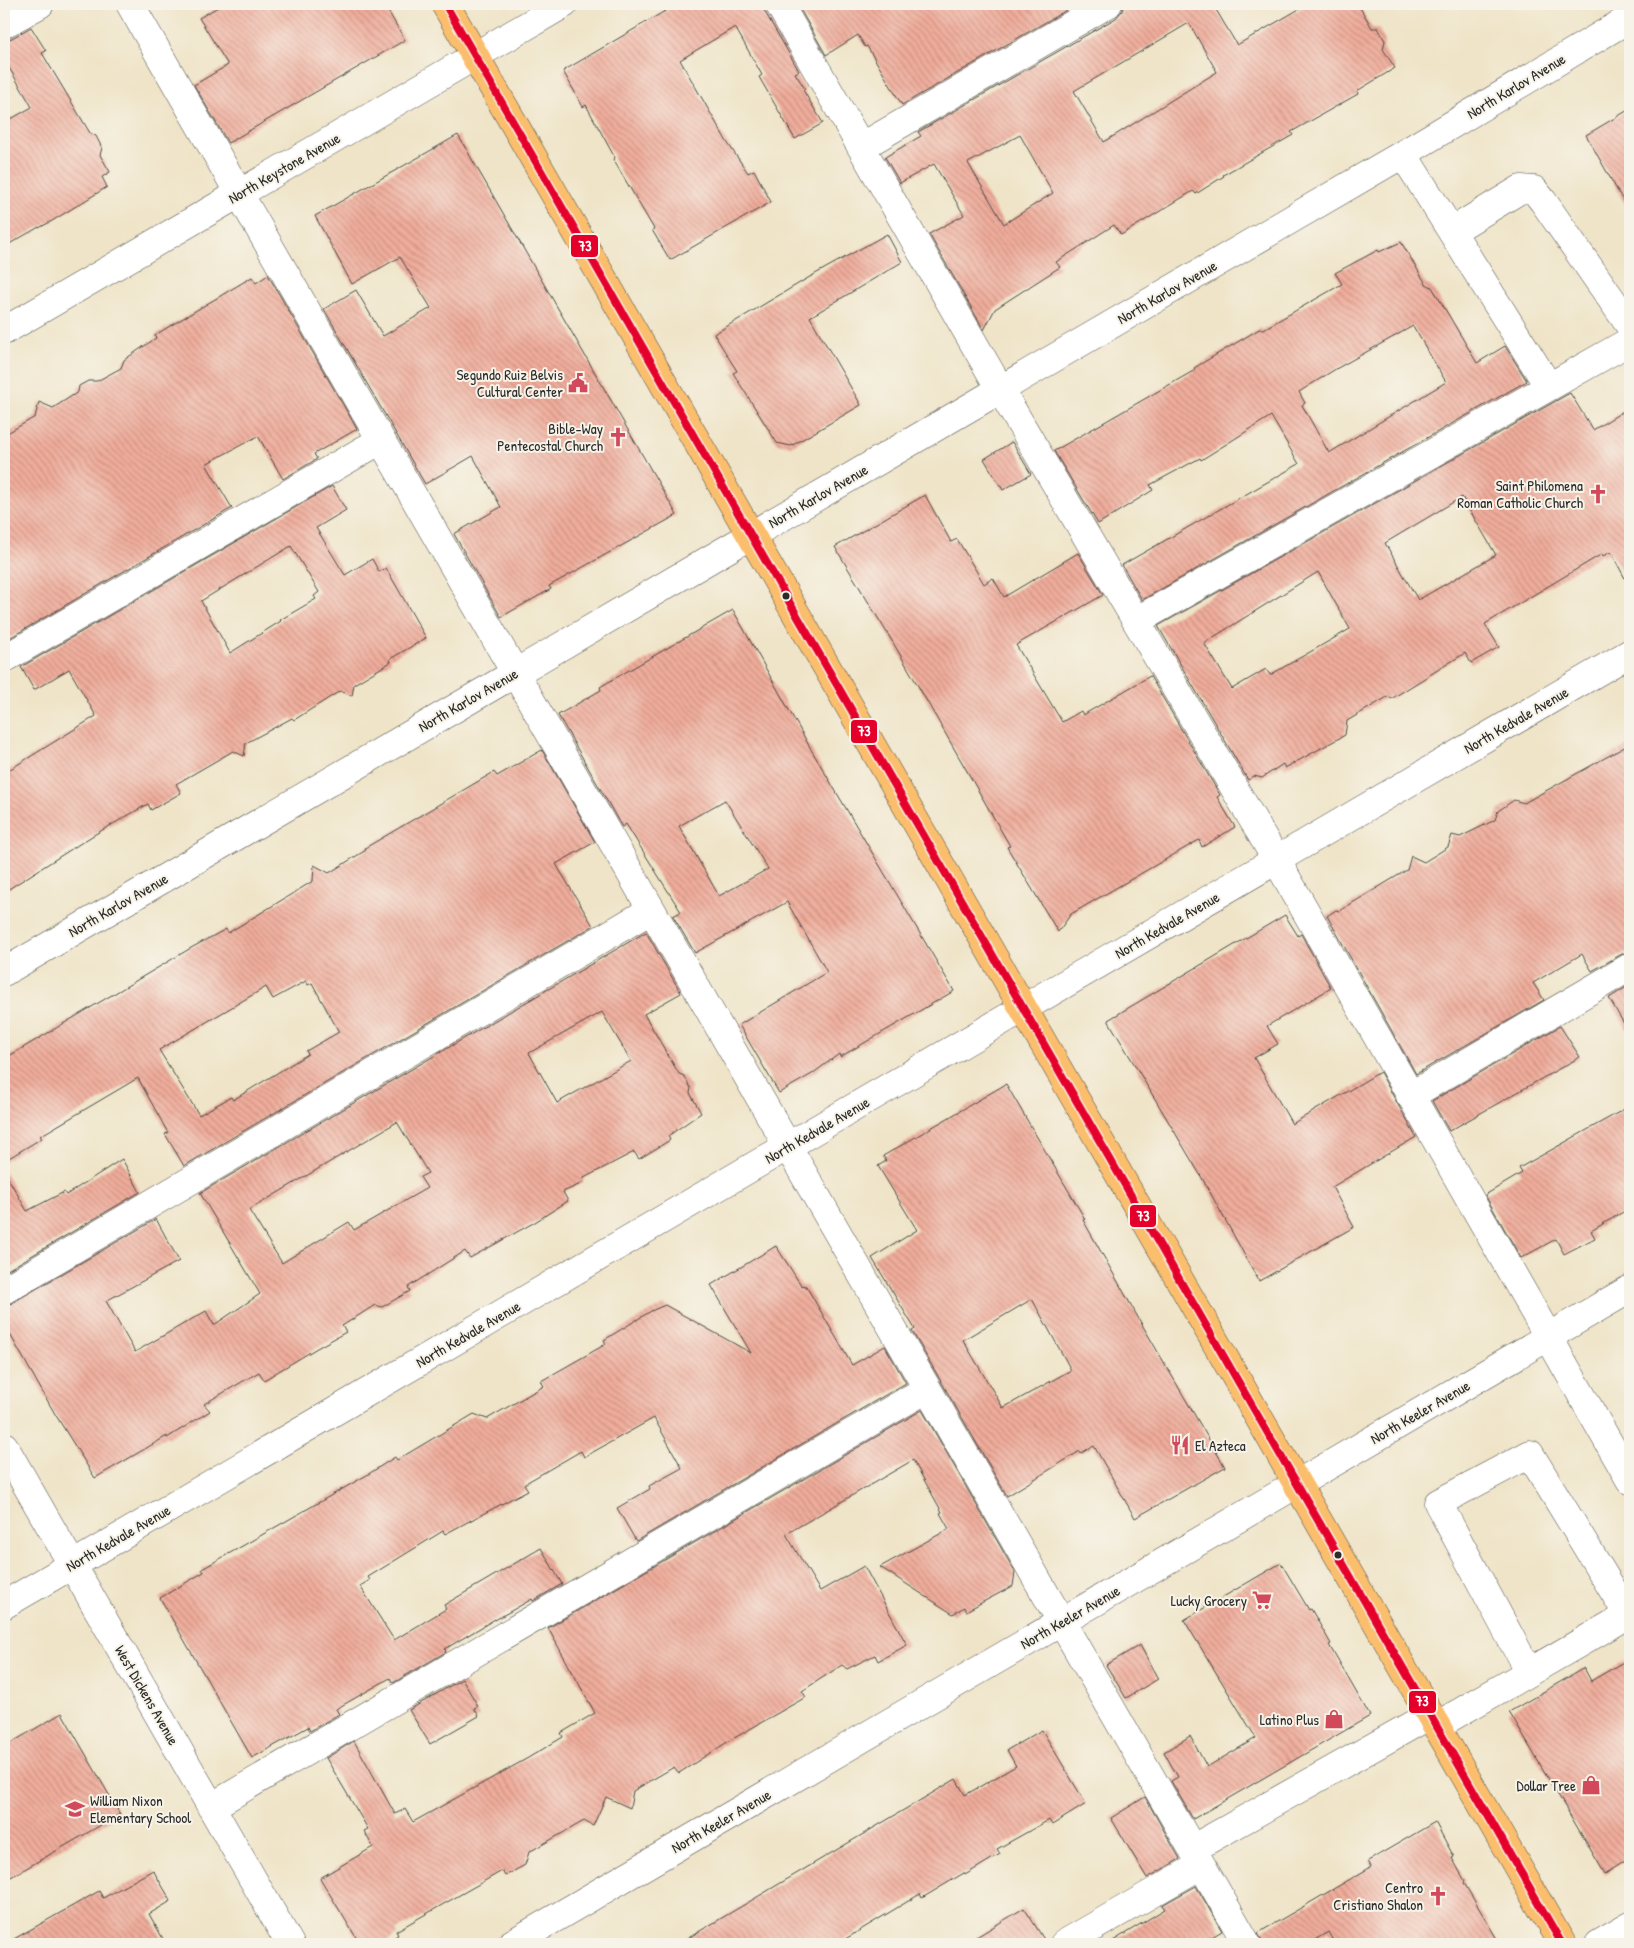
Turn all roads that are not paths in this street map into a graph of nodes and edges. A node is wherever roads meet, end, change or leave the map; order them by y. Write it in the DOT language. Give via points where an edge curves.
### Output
graph roads {
  1 [pos="40,4"];
  2 [pos="130,4"];
  3 [pos="445,4"];
  4 [pos="564,4"];
  5 [pos="779,4"];
  6 [pos="1108,4"];
  7 [pos="1630,18"];
  8 [pos="4,24"];
  9 [pos="475,56"];
  10 [pos="860,147"];
  11 [pos="1403,154"];
  12 [pos="239,194"];
  13 [pos="1452,231"];
  14 [pos="1630,326"];
  15 [pos="4,331"];
  16 [pos="1630,342"];
  17 [pos="1549,388"];
  18 [pos="1000,389"];
  19 [pos="381,440"];
  20 [pos="751,535"];
  21 [pos="1136,621"];
  22 [pos="1630,653"];
  23 [pos="4,659"];
  24 [pos="515,673"];
  25 [pos="1277,861"];
  26 [pos="651,910"];
  27 [pos="1630,967"];
  28 [pos="4,972"];
  29 [pos="1024,1009"];
  30 [pos="1410,1096"];
  31 [pos="788,1147"];
  32 [pos="1630,1289"];
  33 [pos="4,1290"];
  34 [pos="1548,1337"];
  35 [pos="927,1389"];
  36 [pos="4,1446"];
  37 [pos="1630,1480"];
  38 [pos="1297,1484"];
  39 [pos="72,1565"];
  40 [pos="4,1605"];
  41 [pos="1061,1622"];
  42 [pos="1529,1672"];
  43 [pos="1433,1721"];
  44 [pos="211,1807"];
  45 [pos="1197,1857"];
  46 [pos="1630,1926"];
  47 [pos="290,1944"];
  48 [pos="510,1944"];
  49 [pos="1064,1944"];
  50 [pos="1247,1944"];
  51 [pos="1562,1944"];
  52 [pos="1600,1944"];
  1 -- 8 [label="street"];
  2 -- 12 [label="street"];
  3 -- 9 [label="main road"];
  4 -- 9 [label="street, North Keystone Avenue"];
  5 -- 10 [label="street"];
  6 -- 10 [label="street"];
  7 -- 11 [label="street, North Karlov Avenue"];
  9 -- 12 [label="street, North Keystone Avenue"];
  9 -- 20 [label="main road"];
  10 -- 18 [label="street"];
  11 -- 13 [label="street"];
  11 -- 18 [label="street, North Karlov Avenue"];
  12 -- 15 [label="street, North Keystone Avenue"];
  12 -- 19 [label="street"];
  13 -- 14 [label="street" via="1521,189 1534,190"];
  13 -- 17 [label="street"];
  16 -- 17 [label="street"];
  17 -- 21 [label="street"];
  18 -- 20 [label="street, North Karlov Avenue"];
  18 -- 21 [label="street"];
  19 -- 23 [label="street"];
  19 -- 24 [label="street"];
  20 -- 24 [label="street, North Karlov Avenue"];
  20 -- 29 [label="main road"];
  21 -- 25 [label="street"];
  22 -- 25 [label="street, North Kedvale Avenue"];
  24 -- 26 [label="street"];
  24 -- 28 [label="street, North Karlov Avenue"];
  25 -- 29 [label="street, North Kedvale Avenue"];
  25 -- 30 [label="street"];
  26 -- 31 [label="street"];
  26 -- 33 [label="street"];
  27 -- 30 [label="street"];
  29 -- 31 [label="street, North Kedvale Avenue"];
  29 -- 38 [label="main road"];
  30 -- 34 [label="street"];
  31 -- 35 [label="street"];
  31 -- 39 [label="street, North Kedvale Avenue"];
  32 -- 34 [label="street, North Keeler Avenue"];
  34 -- 37 [label="street"];
  34 -- 38 [label="street, North Keeler Avenue"];
  35 -- 41 [label="street"];
  35 -- 44 [label="street"];
  36 -- 39 [label="street, West Dickens Avenue"];
  38 -- 41 [label="street, North Keeler Avenue"];
  38 -- 43 [label="main road"];
  39 -- 40 [label="street, North Kedvale Avenue"];
  39 -- 44 [label="street, West Dickens Avenue"];
  41 -- 45 [label="street"];
  41 -- 48 [label="street, North Keeler Avenue"];
  42 -- 42 [label="street" via="1628,1615 1530,1454 1438,1503"];
  42 -- 43 [label="street"];
  43 -- 45 [label="street"];
  43 -- 51 [label="main road"];
  44 -- 47 [label="street, West Dickens Avenue"];
  45 -- 49 [label="street"];
  45 -- 50 [label="street"];
  46 -- 52 [label="street"];
}
